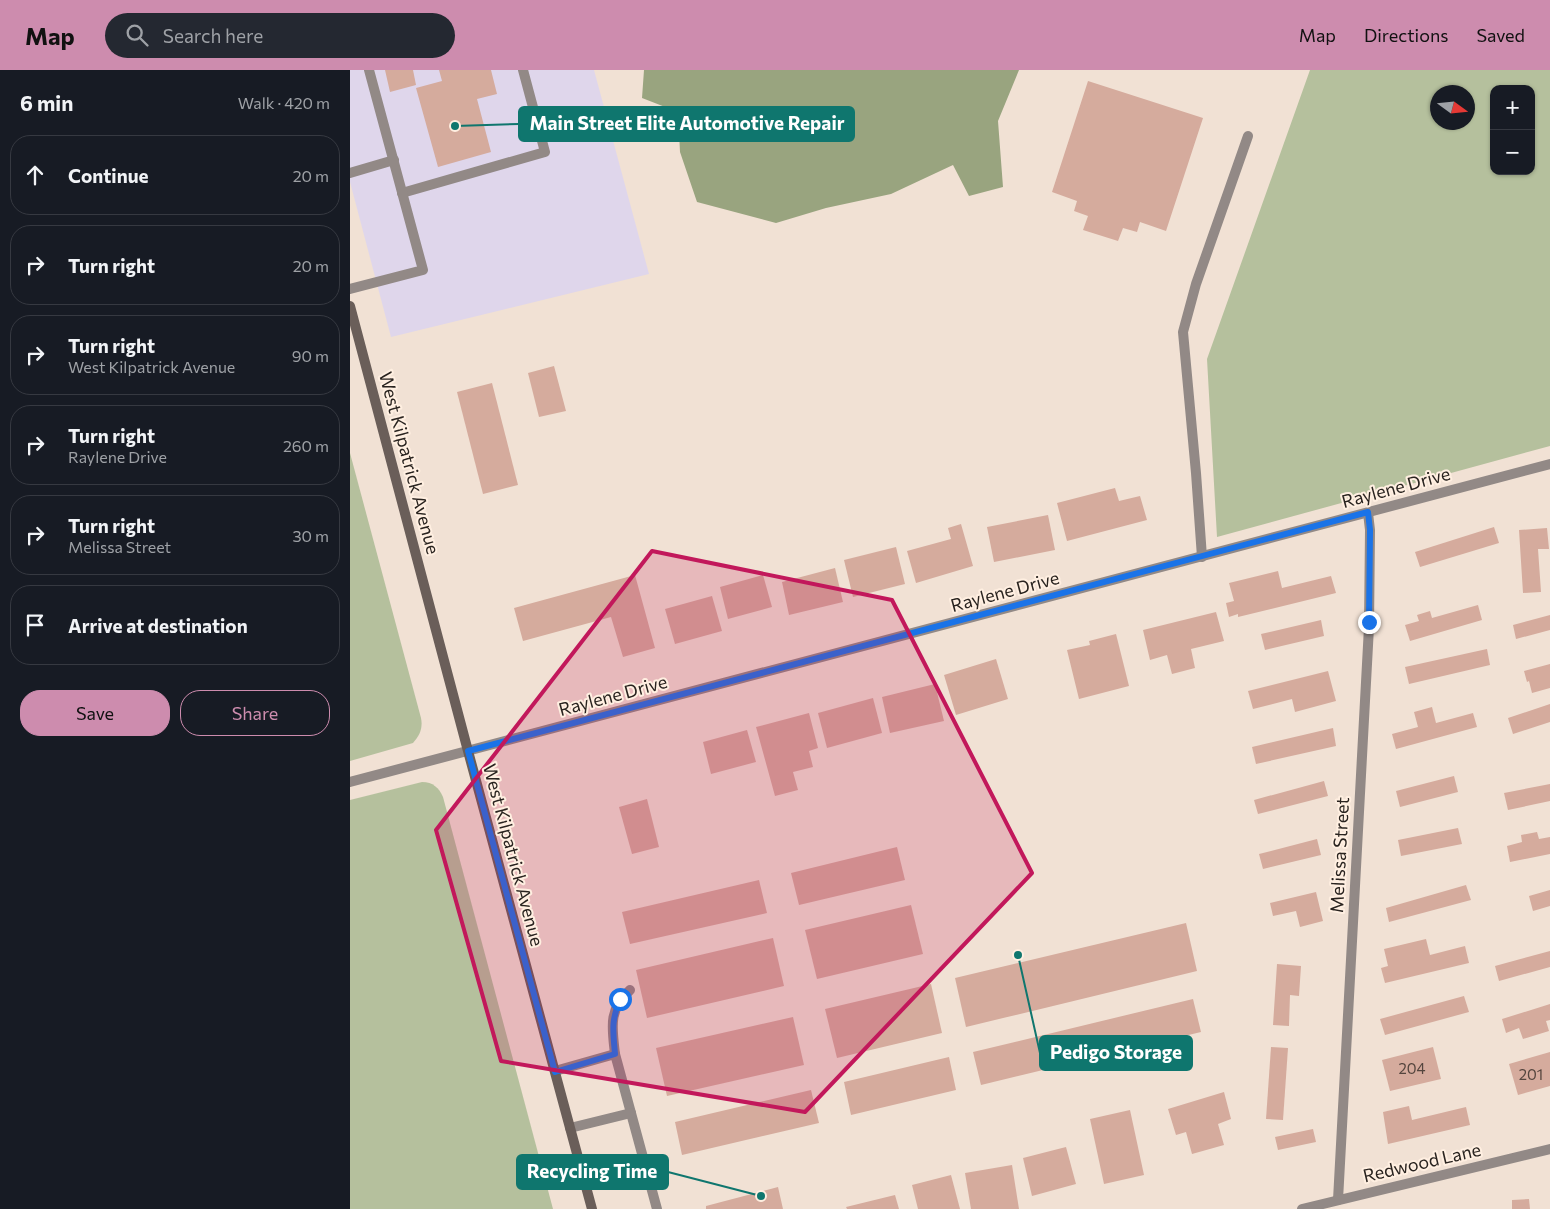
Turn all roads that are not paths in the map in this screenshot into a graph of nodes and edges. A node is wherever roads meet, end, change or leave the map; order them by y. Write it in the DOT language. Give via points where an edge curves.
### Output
graph roads {
  1 [pos="369,70"];
  2 [pos="523,70"];
  3 [pos="1248,136"];
  4 [pos="394,160"];
  5 [pos="350,172"];
  6 [pos="402,192"];
  7 [pos="350,290"];
  8 [pos="350,306"];
  9 [pos="1550,464"];
  10 [pos="1368,512"];
  11 [pos="1202,557"];
  12 [pos="468,751"];
  13 [pos="350,782"];
  14 [pos="630,990"];
  15 [pos="615,1054"];
  16 [pos="555,1072"];
  17 [pos="631,1113"];
  18 [pos="570,1128"];
  19 [pos="1550,1149"];
  20 [pos="1338,1200"];
  21 [pos="592,1209"];
  22 [pos="657,1209"];
  23 [pos="1302,1209"];
  1 -- 4 [label="street"];
  2 -- 6 [label="street" via="545,152"];
  3 -- 11 [label="street" via="1196,284 1183,332"];
  4 -- 5 [label="street"];
  4 -- 6 [label="street"];
  6 -- 7 [label="street" via="423,270"];
  8 -- 12 [label="main road, West Kilpatrick Avenue"];
  9 -- 10 [label="street, Raylene Drive"];
  10 -- 11 [label="street, Raylene Drive"];
  10 -- 20 [label="street, Melissa Street" via="1369,628"];
  11 -- 12 [label="street, Raylene Drive"];
  12 -- 13 [label="street, Raylene Drive"];
  12 -- 16 [label="main road, West Kilpatrick Avenue"];
  14 -- 15 [label="street" via="620,999 614,1014"];
  15 -- 16 [label="street"];
  15 -- 17 [label="street"];
  16 -- 18 [label="main road, West Kilpatrick Avenue"];
  17 -- 18 [label="street"];
  17 -- 22 [label="street"];
  18 -- 21 [label="main road, West Kilpatrick Avenue"];
  19 -- 20 [label="street, Redwood Lane"];
  20 -- 23 [label="street, Redwood Lane"];
}
